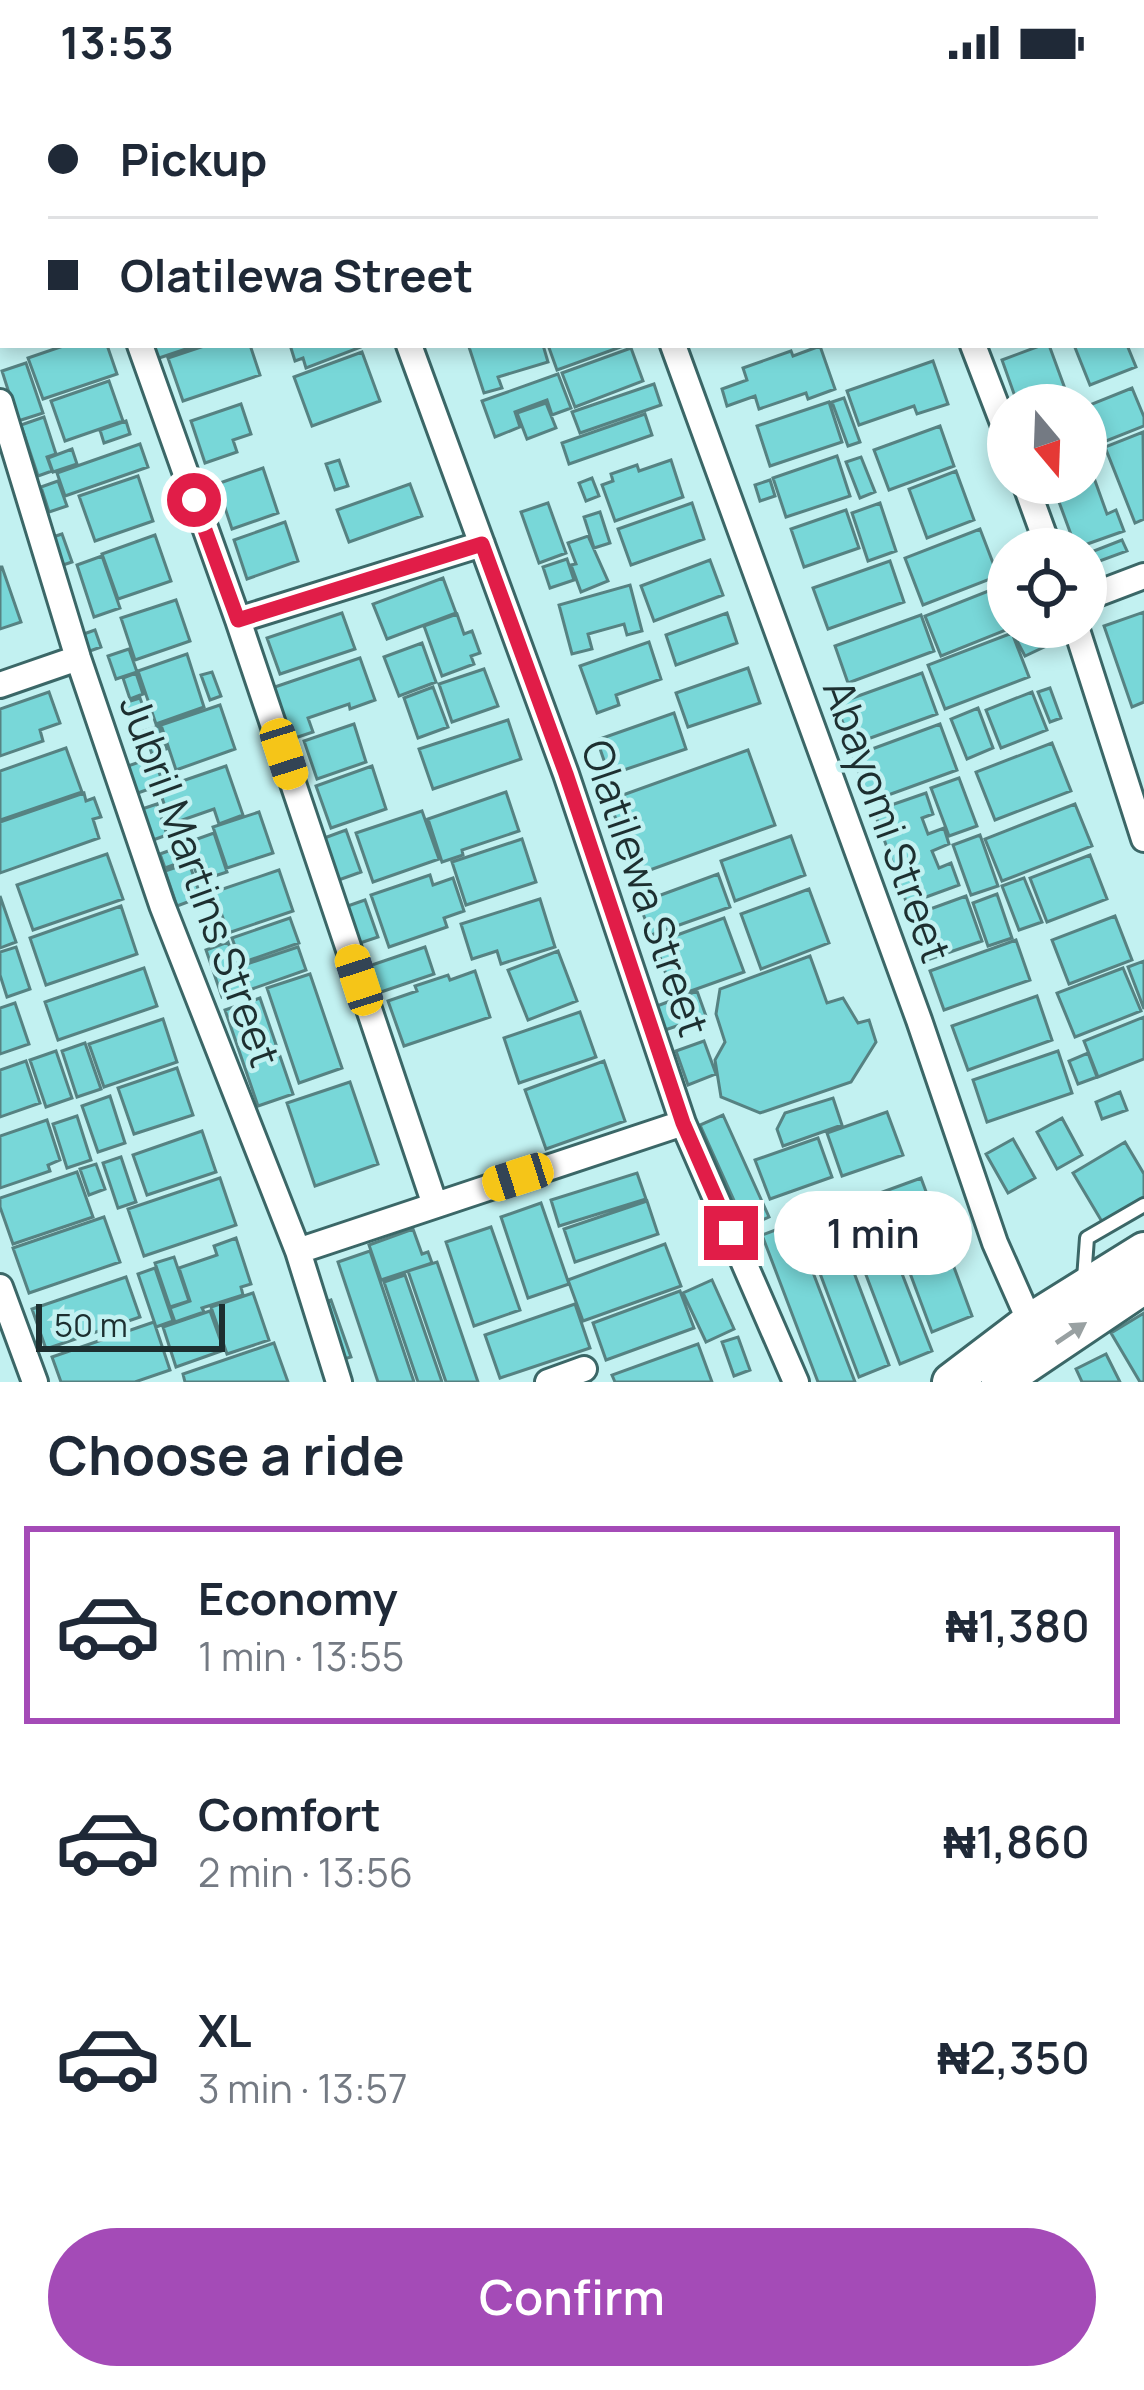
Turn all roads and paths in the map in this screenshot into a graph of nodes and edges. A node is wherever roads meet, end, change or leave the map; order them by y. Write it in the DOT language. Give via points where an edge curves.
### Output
graph roads {
  1 [pos="141,348"];
  2 [pos="411,348"];
  3 [pos="674,348"];
  4 [pos="974,348"];
  5 [pos="988,384"];
  6 [pos="0,402"];
  7 [pos="482,544"];
  8 [pos="1144,576"];
  9 [pos="1107,590"];
  10 [pos="238,620"];
  11 [pos="1083,648"];
  12 [pos="78,658"];
  13 [pos="0,685"];
  14 [pos="1144,839"];
  15 [pos="683,1123"];
  16 [pos="435,1204"];
  17 [pos="1144,1205"];
  18 [pos="298,1251"];
  19 [pos="1144,1251"];
  20 [pos="1144,1285"];
  21 [pos="0,1287"];
  22 [pos="1083,1289"];
  23 [pos="1030,1322"];
  24 [pos="10,1343"];
  25 [pos="584,1369"];
  26 [pos="35,1382"];
  27 [pos="339,1382"];
  28 [pos="548,1382"];
  29 [pos="796,1382"];
  30 [pos="950,1382"];
  31 [pos="1000,1382"];
  1 -- 10 [label="street"];
  2 -- 7 [label="street, Olatilewa Street"];
  3 -- 23 [label="street, Abayomi Street" via="994,1243"];
  4 -- 5 [label="street"];
  6 -- 12 [label="street, Jubril Martins Street"];
  7 -- 10 [label="street"];
  7 -- 15 [label="street, Olatilewa Street"];
  8 -- 9 [label="street"];
  10 -- 16 [label="street"];
  11 -- 14 [label="street"];
  12 -- 13 [label="street"];
  12 -- 18 [label="street, Jubril Martins Street" via="162,904"];
  15 -- 16 [label="street"];
  15 -- 29 [label="street, Olatilewa Street"];
  16 -- 18 [label="street"];
  17 -- 22 [label="lane" via="1087,1238"];
  18 -- 27 [label="street, Jubril Martins Street"];
  19 -- 22 [label="main road"];
  31 -- 20 [label="main road, one-way"];
  21 -- 24 [label="street"];
  22 -- 23 [label="main road"];
  23 -- 30 [label="main road"];
  24 -- 26 [label="street"];
  25 -- 28 [label="street"];
}
